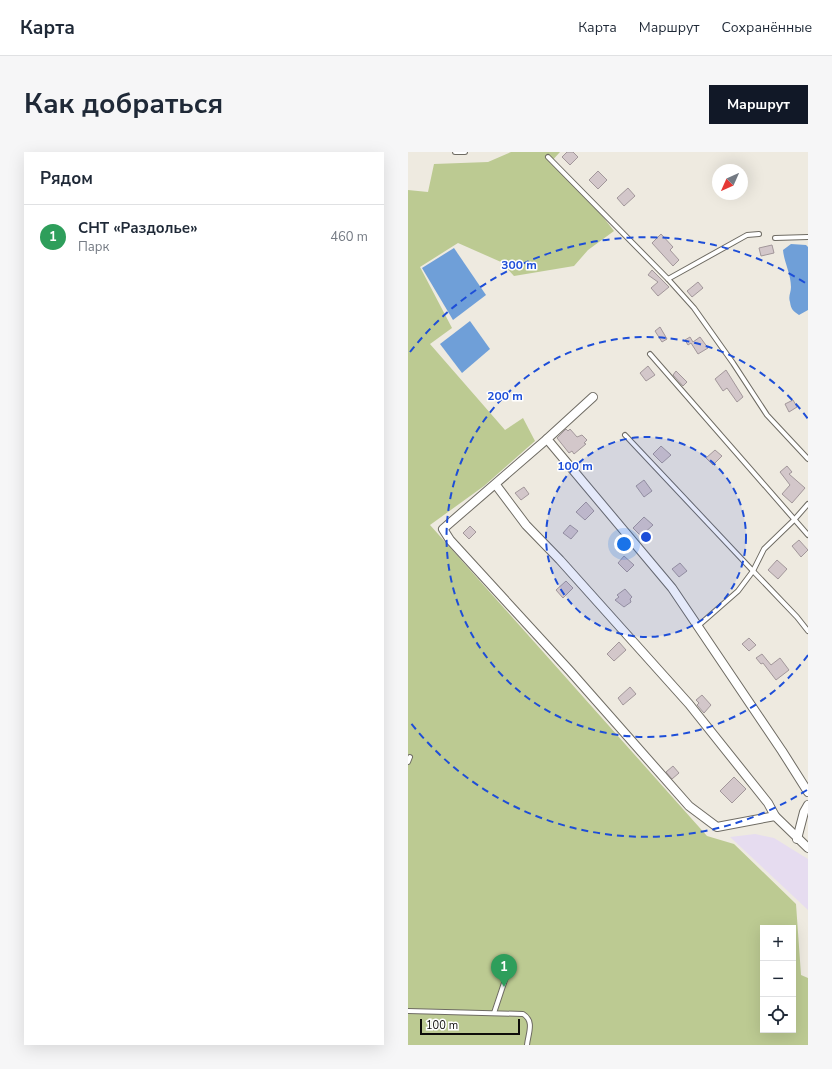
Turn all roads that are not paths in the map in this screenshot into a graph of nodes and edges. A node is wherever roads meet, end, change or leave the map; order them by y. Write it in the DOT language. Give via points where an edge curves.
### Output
graph roads {
  1 [pos="455,152"];
  2 [pos="465,152"];
  3 [pos="548,157"];
  4 [pos="758,234"];
  5 [pos="808,237"];
  6 [pos="775,238"];
  7 [pos="668,279"];
  8 [pos="650,354"];
  9 [pos="593,397"];
  10 [pos="624,436"];
  11 [pos="548,439"];
  12 [pos="808,459"];
  13 [pos="496,485"];
  14 [pos="808,504"];
  15 [pos="794,520"];
  16 [pos="808,536"];
  17 [pos="753,571"];
  18 [pos="698,626"];
  19 [pos="808,631"];
  20 [pos="410,757"];
  21 [pos="408,762"];
  22 [pos="808,792"];
  23 [pos="808,805"];
  24 [pos="775,816"];
  25 [pos="797,839"];
  26 [pos="808,848"];
  27 [pos="509,968"];
  28 [pos="408,1011"];
  29 [pos="494,1013"];
  30 [pos="527,1045"];
  1 -- 2 [label="lane"];
  3 -- 7 [label="lane"];
  4 -- 7 [label="lane" via="747,235"];
  5 -- 6 [label="lane"];
  7 -- 12 [label="lane" via="694,308 767,415"];
  8 -- 15 [label="lane"];
  9 -- 11 [label="street"];
  10 -- 17 [label="lane"];
  11 -- 13 [label="street"];
  11 -- 18 [label="street" via="672,588"];
  13 -- 24 [label="street" via="526,525 689,704 768,803"];
  13 -- 24 [label="street" via="443,529 450,540 689,806 717,828"];
  14 -- 15 [label="lane"];
  15 -- 16 [label="lane"];
  15 -- 17 [label="lane" via="764,549"];
  17 -- 18 [label="lane" via="738,591"];
  17 -- 19 [label="lane"];
  18 -- 22 [label="street"];
  20 -- 21 [label="lane"];
  23 -- 25 [label="street"];
  24 -- 25 [label="street"];
  25 -- 26 [label="street"];
  27 -- 29 [label="lane"];
  28 -- 29 [label="lane"];
  29 -- 30 [label="lane" via="523,1014 528,1017 530,1023"];
}
